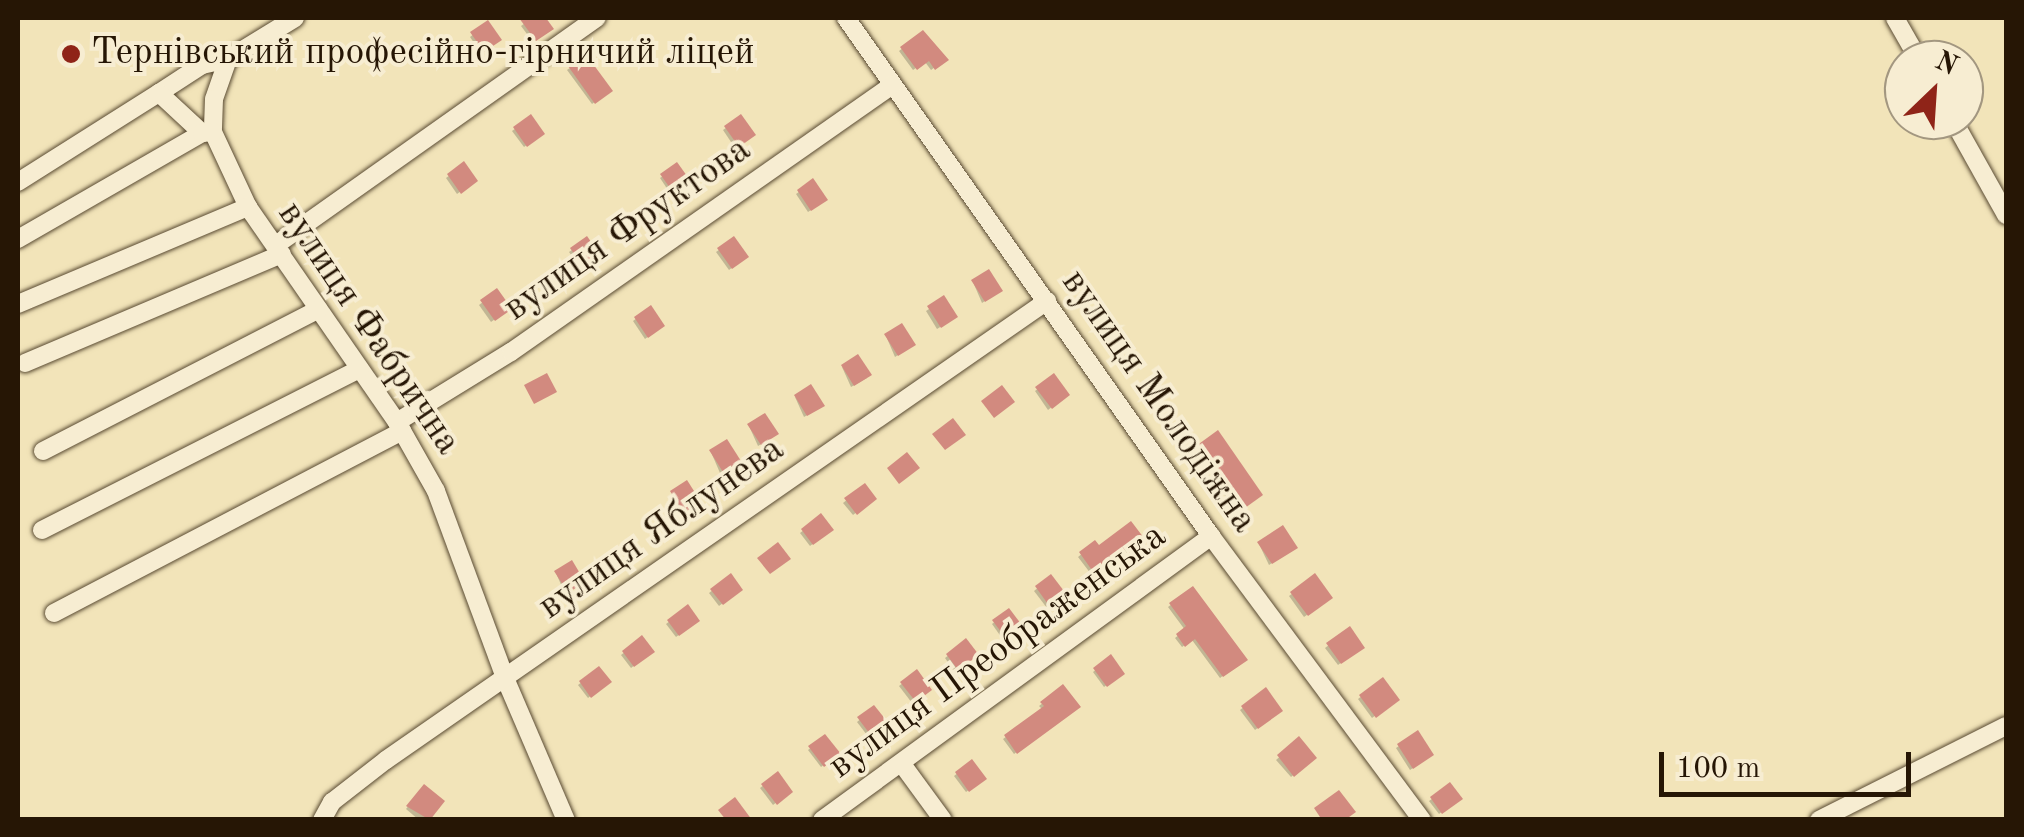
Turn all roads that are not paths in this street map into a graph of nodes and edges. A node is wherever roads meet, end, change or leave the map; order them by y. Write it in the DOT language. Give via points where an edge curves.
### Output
graph roads {
  1 [pos="295,18"];
  2 [pos="596,18"];
  3 [pos="846,18"];
  4 [pos="1895,18"];
  5 [pos="1908,40"];
  6 [pos="228,58"];
  7 [pos="893,85"];
  8 [pos="160,93"];
  9 [pos="208,132"];
  10 [pos="1964,140"];
  11 [pos="18,182"];
  12 [pos="248,207"];
  13 [pos="2006,215"];
  14 [pos="18,239"];
  15 [pos="279,250"];
  16 [pos="1047,300"];
  17 [pos="18,304"];
  18 [pos="319,309"];
  19 [pos="25,363"];
  20 [pos="359,369"];
  21 [pos="400,427"];
  22 [pos="43,451"];
  23 [pos="42,530"];
  24 [pos="1212,536"];
  25 [pos="54,613"];
  26 [pos="505,678"];
  27 [pos="2006,726"];
  28 [pos="902,764"];
  29 [pos="322,820"];
  30 [pos="566,820"];
  31 [pos="822,820"];
  32 [pos="943,820"];
  33 [pos="1422,820"];
  34 [pos="1819,820"];
  1 -- 6 [label="street"];
  2 -- 15 [label="street"];
  3 -- 7 [label="street, вулиця Молодіжна"];
  4 -- 5 [label="street"];
  6 -- 8 [label="street" via="202,65"];
  6 -- 9 [label="street"];
  7 -- 16 [label="street, вулиця Молодіжна"];
  7 -- 21 [label="street, вулиця Фруктова"];
  8 -- 9 [label="street"];
  8 -- 11 [label="street"];
  9 -- 12 [label="street, вулиця Фабрична"];
  9 -- 14 [label="street"];
  10 -- 13 [label="street"];
  12 -- 15 [label="street, вулиця Фабрична"];
  12 -- 17 [label="street"];
  15 -- 18 [label="street, вулиця Фабрична"];
  15 -- 19 [label="street"];
  16 -- 24 [label="street, вулиця Молодіжна"];
  16 -- 26 [label="street, вулиця Яблунева"];
  18 -- 20 [label="street, вулиця Фабрична"];
  18 -- 22 [label="street"];
  20 -- 21 [label="street, вулиця Фабрична"];
  20 -- 23 [label="street"];
  21 -- 25 [label="street, вулиця Фруктова"];
  21 -- 26 [label="street, вулиця Фабрична" via="436,492"];
  24 -- 28 [label="street, вулиця Преображенська"];
  24 -- 33 [label="street, вулиця Молодіжна"];
  26 -- 29 [label="street, вулиця Яблунева" via="332,802"];
  26 -- 30 [label="street, вулиця Фабрична"];
  27 -- 34 [label="street"];
  28 -- 31 [label="street, вулиця Преображенська"];
  28 -- 32 [label="street"];
}
